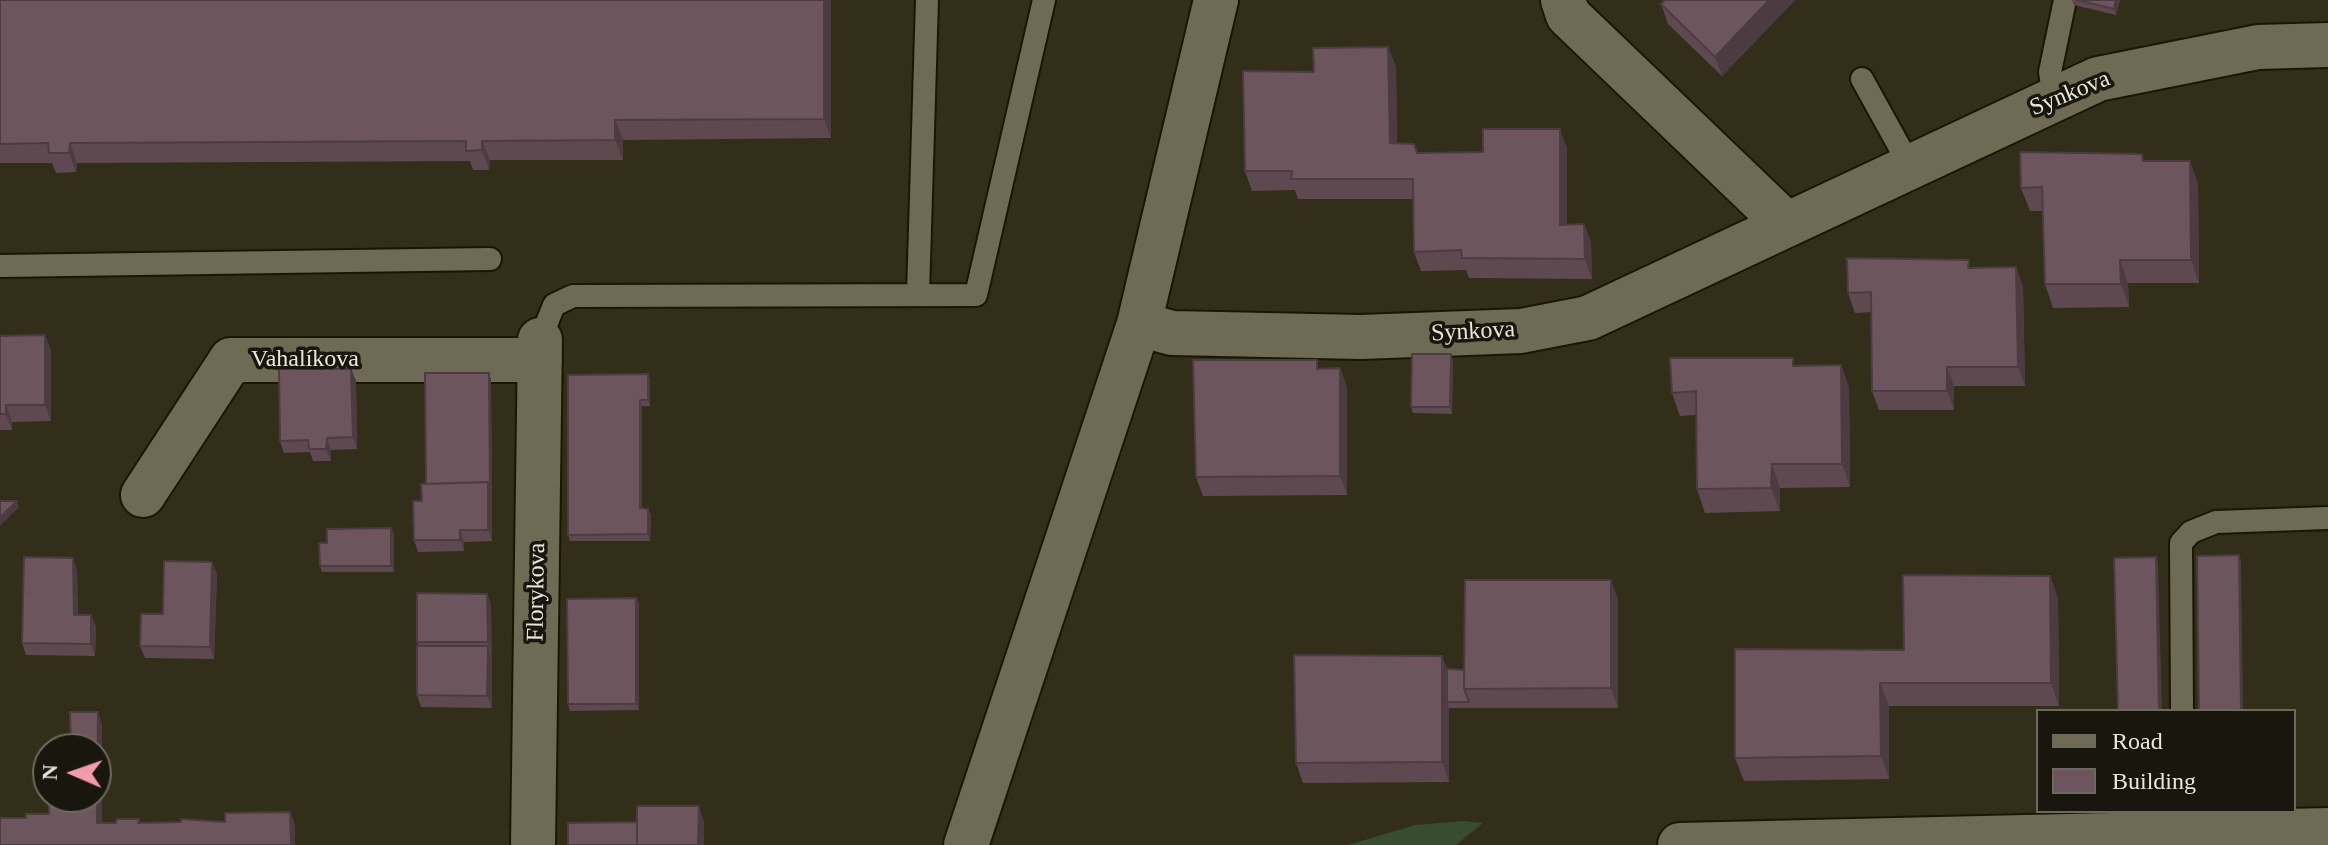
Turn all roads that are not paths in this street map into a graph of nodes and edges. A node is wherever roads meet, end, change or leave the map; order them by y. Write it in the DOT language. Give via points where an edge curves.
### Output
graph roads {
  1 [pos="927,0"];
  2 [pos="1044,0"];
  3 [pos="1216,0"];
  4 [pos="1563,0"];
  5 [pos="2065,0"];
  6 [pos="2328,45"];
  7 [pos="1862,79"];
  8 [pos="2054,99"];
  9 [pos="1910,166"];
  10 [pos="1786,224"];
  11 [pos="490,259"];
  12 [pos="0,266"];
  13 [pos="918,294"];
  14 [pos="1139,324"];
  15 [pos="540,350"];
  16 [pos="143,495"];
  17 [pos="2328,518"];
  18 [pos="2182,709"];
  19 [pos="2328,830"];
  20 [pos="533,845"];
  21 [pos="966,845"];
  22 [pos="1680,845"];
  1 -- 13 [label="lane"];
  2 -- 13 [label="lane" via="976,295"];
  3 -- 14 [label="street"];
  4 -- 10 [label="street" via="1568,15"];
  5 -- 8 [label="lane" via="2050,72"];
  6 -- 8 [label="street, Synkova" via="2243,49 2098,79"];
  7 -- 9 [label="lane"];
  8 -- 9 [label="street, Synkova"];
  9 -- 10 [label="street, Synkova"];
  10 -- 14 [label="street, Synkova" via="1588,318 1521,331 1341,337 1172,333"];
  11 -- 12 [label="lane"];
  13 -- 15 [label="lane" via="573,296 554,305"];
  14 -- 21 [label="street"];
  15 -- 16 [label="street, Vahalíkova" via="231,360"];
  15 -- 20 [label="street, Florykova"];
  17 -- 18 [label="lane" via="2216,522 2191,532 2181,543"];
  19 -- 22 [label="street"];
}
